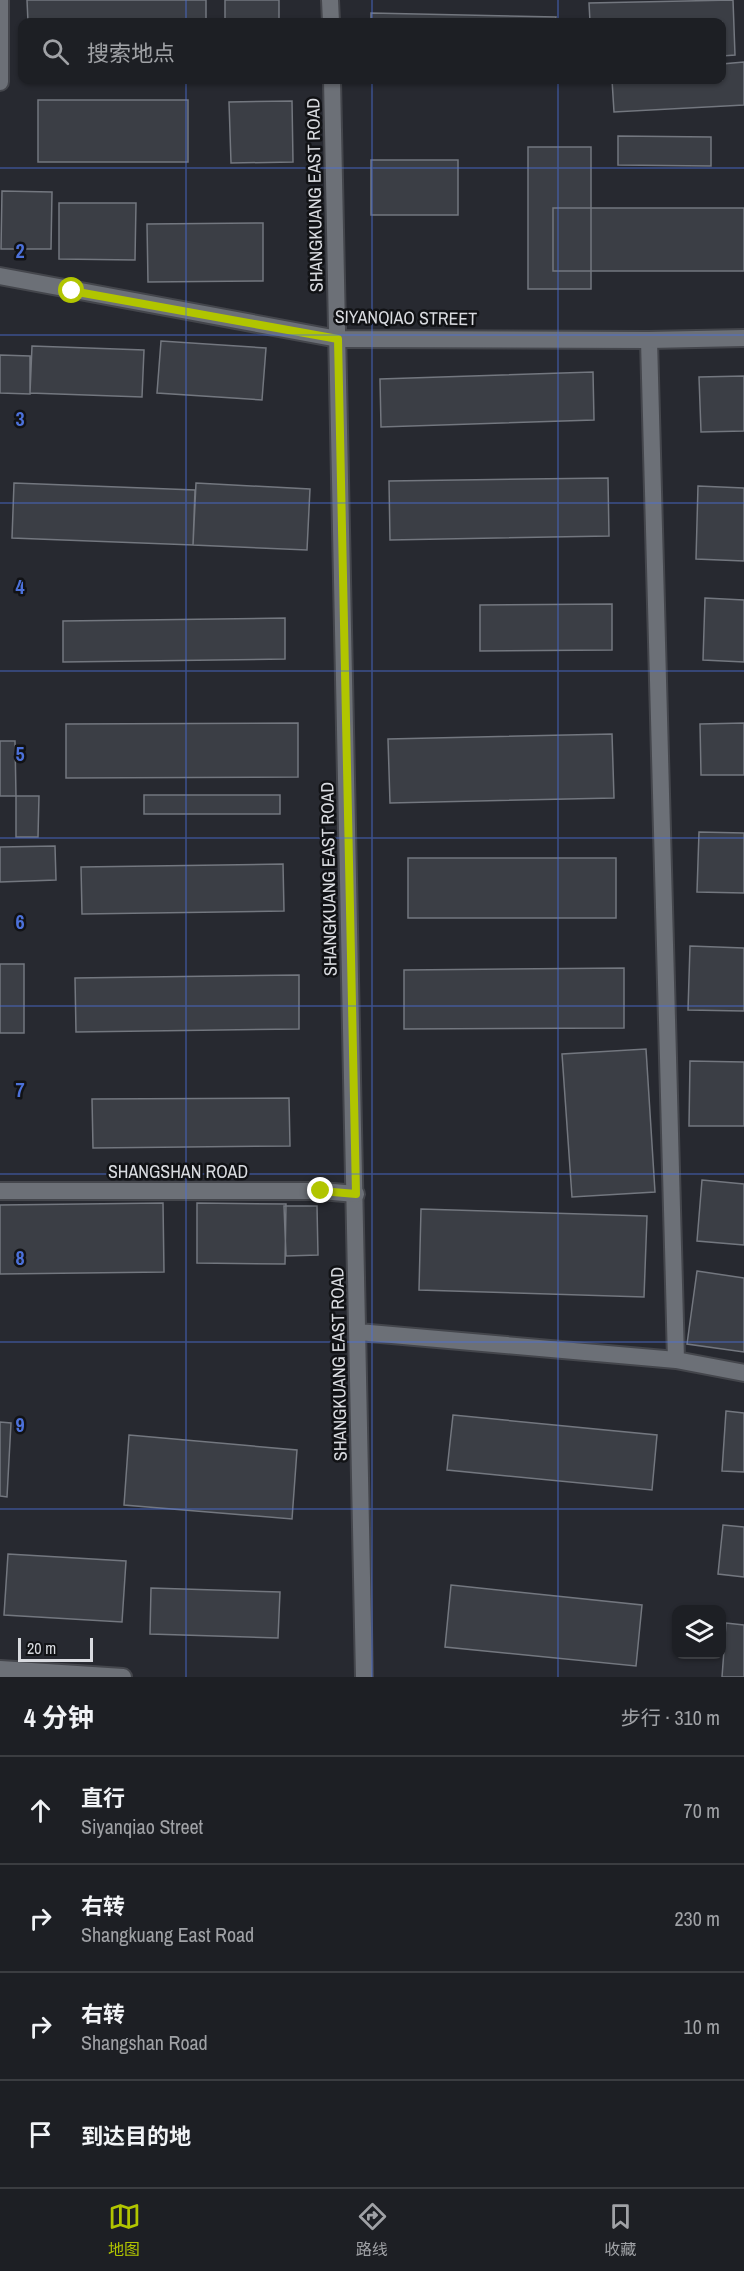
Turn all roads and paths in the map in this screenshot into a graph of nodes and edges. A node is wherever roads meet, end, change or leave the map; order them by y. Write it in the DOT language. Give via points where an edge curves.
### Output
graph roads {
  1 [pos="0,0"];
  2 [pos="330,0"];
  3 [pos="331,18"];
  4 [pos="0,82"];
  5 [pos="332,84"];
  6 [pos="0,276"];
  7 [pos="744,338"];
  8 [pos="338,339"];
  9 [pos="649,340"];
  10 [pos="0,1191"];
  11 [pos="356,1194"];
  12 [pos="358,1332"];
  13 [pos="676,1360"];
  14 [pos="744,1373"];
  15 [pos="0,1669"];
  16 [pos="123,1677"];
  17 [pos="364,1677"];
  1 -- 4 [label="street"];
  2 -- 3 [label="street"];
  5 -- 8 [label="street, SHANGKUANG EAST ROAD"];
  6 -- 8 [label="street, SIYANQIAO STREET"];
  7 -- 9 [label="street, SIYANQIAO STREET"];
  8 -- 9 [label="street, SIYANQIAO STREET"];
  8 -- 11 [label="street, SHANGKUANG EAST ROAD"];
  9 -- 13 [label="street"];
  10 -- 11 [label="street, SHANGSHAN ROAD"];
  11 -- 12 [label="street, SHANGKUANG EAST ROAD"];
  12 -- 13 [label="street"];
  12 -- 17 [label="street, SHANGKUANG EAST ROAD"];
  13 -- 14 [label="street"];
  15 -- 16 [label="street"];
}
